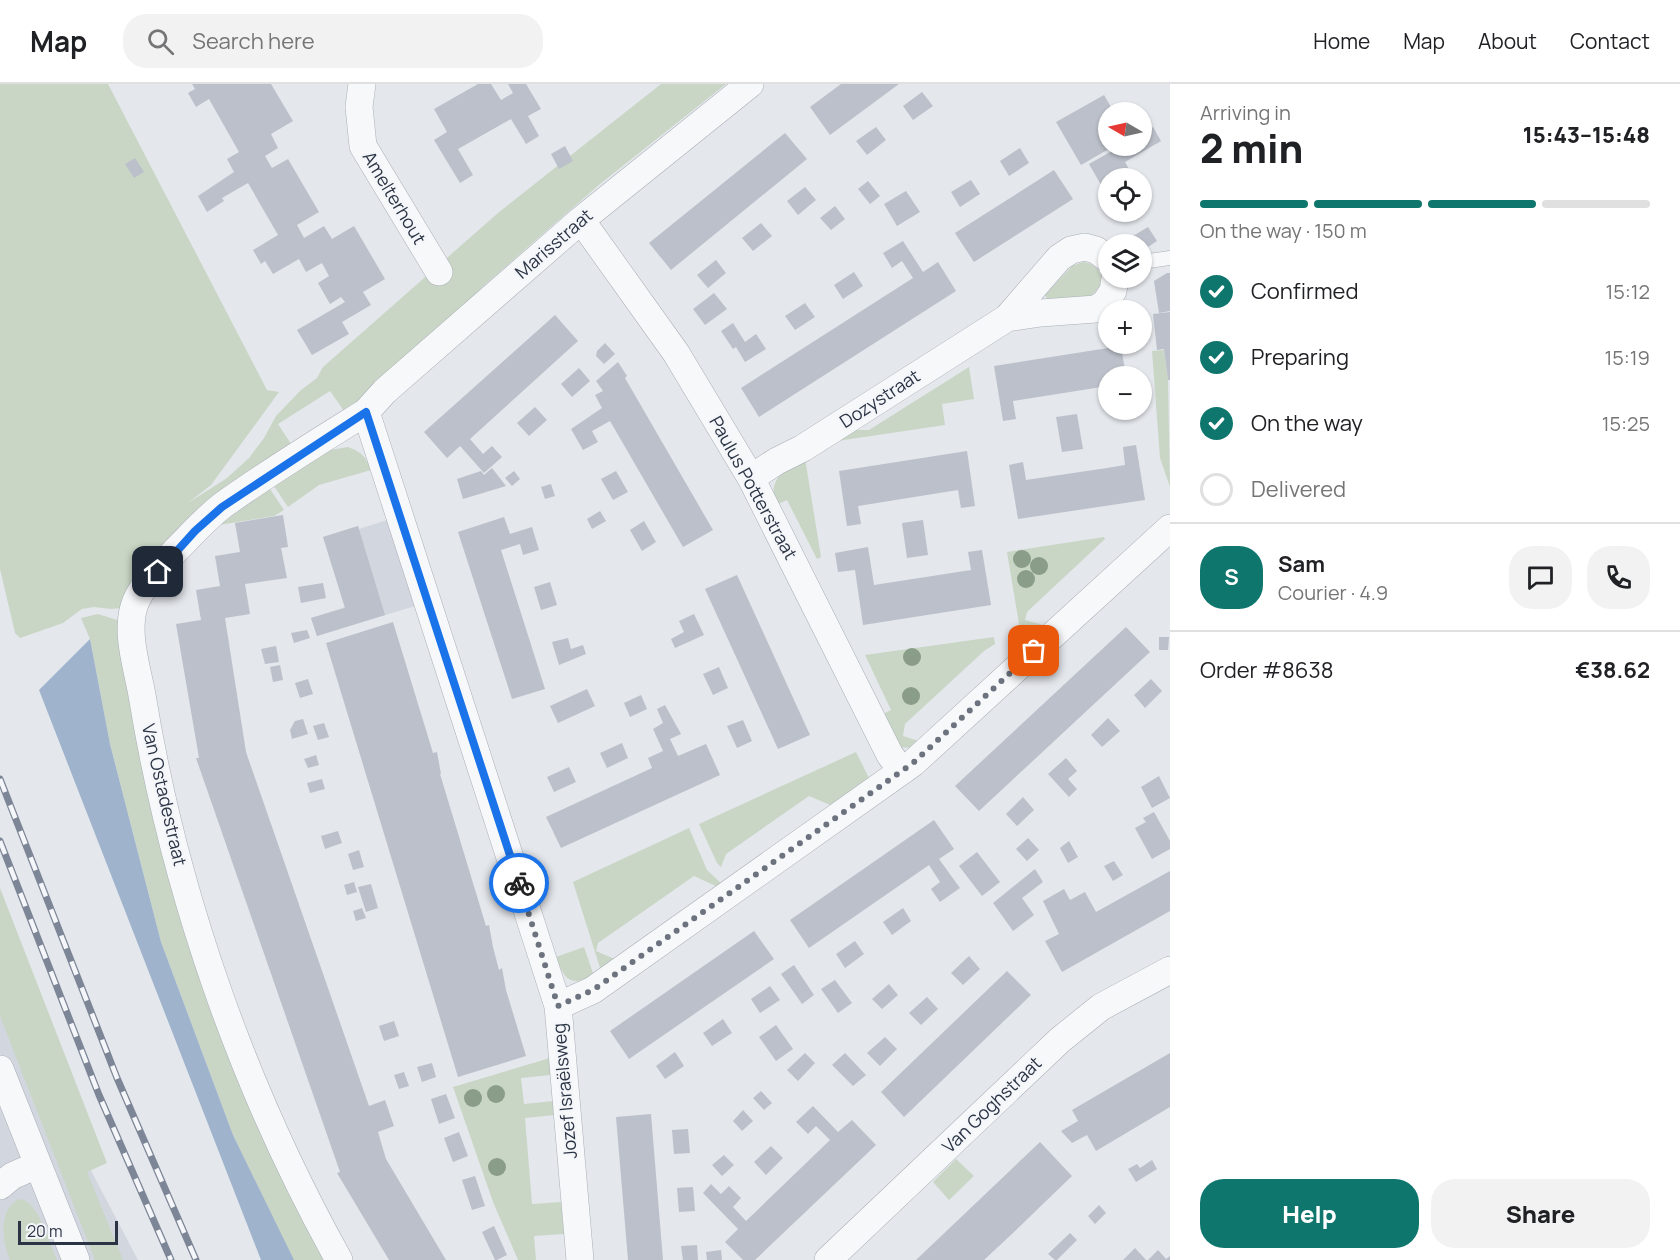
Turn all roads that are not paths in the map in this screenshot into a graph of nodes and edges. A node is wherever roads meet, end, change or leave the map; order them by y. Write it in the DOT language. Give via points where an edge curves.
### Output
graph roads {
  1 [pos="362,84"];
  2 [pos="750,84"];
  3 [pos="580,220"];
  4 [pos="1098,252"];
  5 [pos="1170,258"];
  6 [pos="1152,261"];
  7 [pos="439,272"];
  8 [pos="1113,288"];
  9 [pos="1007,318"];
  10 [pos="366,412"];
  11 [pos="751,478"];
  12 [pos="1170,528"];
  13 [pos="902,771"];
  14 [pos="1170,970"];
  15 [pos="558,1006"];
  16 [pos="0,1069"];
  17 [pos="38,1165"];
  18 [pos="0,1186"];
  19 [pos="76,1260"];
  20 [pos="339,1260"];
  21 [pos="580,1260"];
  22 [pos="828,1260"];
  1 -- 7 [label="street, Amelterhout" via="359,107 363,146"];
  2 -- 3 [label="street, Marisstraat"];
  3 -- 10 [label="street, Marisstraat"];
  3 -- 11 [label="street, Paulus Potterstraat" via="676,353"];
  4 -- 9 [label="street, Dozystraat" via="1085,247 1059,258"];
  5 -- 6 [label="lane"];
  8 -- 9 [label="street, Dozystraat" via="1105,303 1096,309"];
  9 -- 11 [label="street, Dozystraat"];
  10 -- 15 [label="street, Jozef Israëlsweg"];
  10 -- 20 [label="street, Van Ostadestraat" via="222,507 167,560 136,601 132,616 157,776 176,853 220,995 283,1153"];
  11 -- 13 [label="street, Paulus Potterstraat" via="890,755"];
  12 -- 13 [label="street"];
  13 -- 15 [label="street" via="593,990"];
  14 -- 22 [label="street, Van Goghstraat" via="1101,1007 1060,1040"];
  15 -- 21 [label="street, Jozef Israëlsweg"];
  16 -- 17 [label="street"];
  17 -- 18 [label="street"];
  17 -- 19 [label="street"];
}
